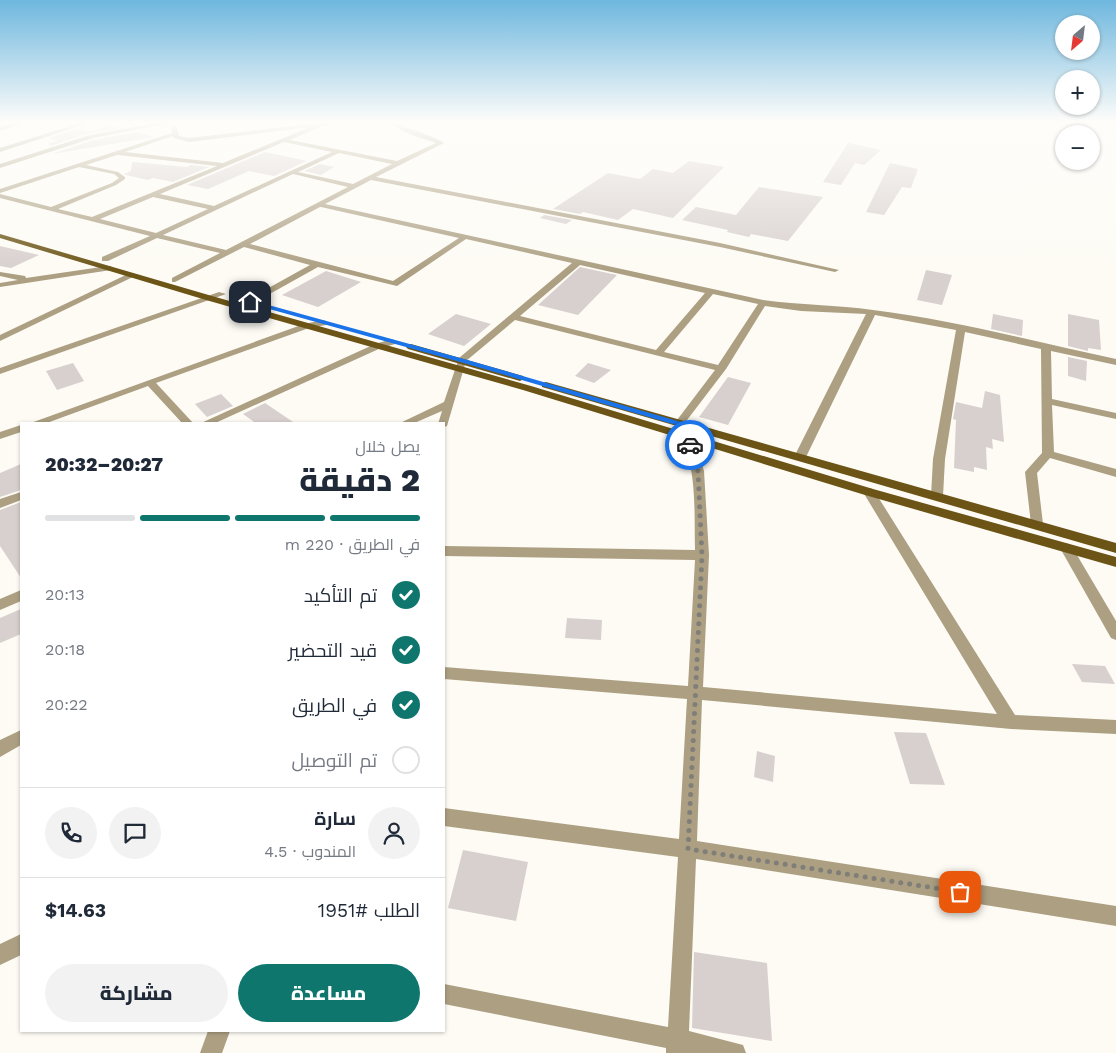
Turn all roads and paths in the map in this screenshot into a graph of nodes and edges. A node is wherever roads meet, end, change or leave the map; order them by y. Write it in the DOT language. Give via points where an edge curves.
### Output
graph roads {
  1 [pos="56,172"];
  2 [pos="112,172"];
  3 [pos="203,172"];
  4 [pos="290,172"];
  5 [pos="382,172"];
  6 [pos="371,178"];
  7 [pos="354,186"];
  8 [pos="0,191"];
  9 [pos="151,194"];
  10 [pos="0,196"];
  11 [pos="321,205"];
  12 [pos="213,208"];
  13 [pos="51,209"];
  14 [pos="91,220"];
  15 [pos="0,228"];
  16 [pos="0,236"];
  17 [pos="156,236"];
  18 [pos="465,237"];
  19 [pos="245,245"];
  20 [pos="228,252"];
  21 [pos="578,262"];
  22 [pos="106,264"];
  23 [pos="317,264"];
  24 [pos="835,270"];
  25 [pos="0,274"];
  26 [pos="134,276"];
  27 [pos="32,280"];
  28 [pos="175,280"];
  29 [pos="0,285"];
  30 [pos="711,291"];
  31 [pos="222,294"];
  32 [pos="209,298"];
  33 [pos="250,302"];
  34 [pos="763,303"];
  35 [pos="872,312"];
  36 [pos="516,317"];
  37 [pos="324,323"];
  38 [pos="307,326"];
  39 [pos="961,330"];
  40 [pos="0,338"];
  41 [pos="392,342"];
  42 [pos="378,346"];
  43 [pos="1046,348"];
  44 [pos="658,353"];
  45 [pos="1116,362"];
  46 [pos="460,365"];
  47 [pos="721,369"];
  48 [pos="0,372"];
  49 [pos="149,382"];
  50 [pos="1047,401"];
  51 [pos="450,403"];
  52 [pos="1116,416"];
  53 [pos="39,422"];
  54 [pos="187,422"];
  55 [pos="208,422"];
  56 [pos="407,422"];
  57 [pos="444,422"];
  58 [pos="679,424"];
  59 [pos="20,428"];
  60 [pos="0,436"];
  61 [pos="688,438"];
  62 [pos="1048,454"];
  63 [pos="800,457"];
  64 [pos="1116,473"];
  65 [pos="868,492"];
  66 [pos="20,496"];
  67 [pos="937,496"];
  68 [pos="0,504"];
  69 [pos="1037,524"];
  70 [pos="1066,548"];
  71 [pos="1116,548"];
  72 [pos="445,551"];
  73 [pos="702,556"];
  74 [pos="1116,562"];
  75 [pos="20,595"];
  76 [pos="0,605"];
  77 [pos="1116,634"];
  78 [pos="445,673"];
  79 [pos="696,693"];
  80 [pos="1011,722"];
  81 [pos="1116,727"];
  82 [pos="20,738"];
  83 [pos="0,749"];
  84 [pos="445,818"];
  85 [pos="688,849"];
  86 [pos="1116,916"];
  87 [pos="20,944"];
  88 [pos="0,954"];
  89 [pos="445,994"];
  90 [pos="219,1032"];
  91 [pos="678,1046"];
  92 [pos="211,1053"];
  93 [pos="735,1053"];
  1 -- 8 [label="street"];
  2 -- 13 [label="street" via="123,178"];
  3 -- 9 [label="street"];
  4 -- 7 [label="street"];
  4 -- 12 [label="street"];
  5 -- 6 [label="street"];
  6 -- 7 [label="street"];
  6 -- 24 [label="street" via="720,244"];
  7 -- 11 [label="street"];
  9 -- 12 [label="street"];
  9 -- 14 [label="street"];
  10 -- 13 [label="street"];
  11 -- 18 [label="street"];
  11 -- 19 [label="street"];
  12 -- 17 [label="street"];
  13 -- 14 [label="street"];
  14 -- 17 [label="street"];
  15 -- 22 [label="main road"];
  16 -- 22 [label="main road"];
  17 -- 20 [label="street"];
  17 -- 22 [label="street"];
  18 -- 21 [label="street"];
  18 -- 23 [label="street" via="394,284"];
  19 -- 20 [label="street"];
  19 -- 23 [label="street"];
  20 -- 28 [label="street"];
  21 -- 30 [label="street"];
  21 -- 36 [label="street"];
  22 -- 26 [label="main road"];
  22 -- 27 [label="street"];
  22 -- 28 [label="main road"];
  23 -- 33 [label="street"];
  25 -- 27 [label="street"];
  26 -- 32 [label="main road"];
  26 -- 40 [label="street"];
  27 -- 29 [label="street"];
  28 -- 31 [label="main road"];
  30 -- 34 [label="street"];
  30 -- 44 [label="street"];
  31 -- 32 [label="street"];
  31 -- 33 [label="main road"];
  32 -- 38 [label="main road"];
  32 -- 48 [label="street"];
  33 -- 37 [label="main road"];
  34 -- 35 [label="street"];
  34 -- 47 [label="street"];
  35 -- 39 [label="street"];
  35 -- 63 [label="street"];
  36 -- 44 [label="street"];
  36 -- 46 [label="street"];
  37 -- 38 [label="street"];
  37 -- 41 [label="main road"];
  38 -- 42 [label="main road"];
  38 -- 49 [label="street"];
  39 -- 43 [label="street"];
  39 -- 67 [label="street" via="939,459"];
  41 -- 42 [label="street"];
  41 -- 46 [label="main road"];
  42 -- 46 [label="main road"];
  42 -- 55 [label="street"];
  43 -- 45 [label="street"];
  43 -- 50 [label="street"];
  44 -- 47 [label="street"];
  46 -- 51 [label="street"];
  46 -- 58 [label="main road"];
  46 -- 61 [label="main road"];
  47 -- 58 [label="street"];
  49 -- 53 [label="street"];
  49 -- 54 [label="street"];
  50 -- 52 [label="street"];
  50 -- 62 [label="street"];
  51 -- 56 [label="street"];
  51 -- 57 [label="street"];
  58 -- 61 [label="street"];
  58 -- 63 [label="main road"];
  59 -- 60 [label="street"];
  61 -- 65 [label="main road"];
  61 -- 73 [label="street" via="698,471"];
  62 -- 64 [label="street"];
  62 -- 69 [label="street" via="1031,472"];
  63 -- 67 [label="main road"];
  65 -- 70 [label="main road"];
  65 -- 80 [label="street"];
  66 -- 68 [label="street"];
  67 -- 69 [label="main road"];
  69 -- 71 [label="main road"];
  70 -- 74 [label="main road"];
  70 -- 77 [label="street"];
  72 -- 73 [label="street"];
  73 -- 79 [label="street"];
  75 -- 76 [label="street"];
  78 -- 79 [label="street"];
  79 -- 80 [label="street"];
  79 -- 85 [label="street"];
  80 -- 81 [label="street"];
  82 -- 83 [label="street"];
  84 -- 85 [label="street"];
  85 -- 86 [label="street"];
  85 -- 91 [label="street"];
  87 -- 88 [label="street"];
  89 -- 91 [label="street"];
  90 -- 92 [label="street"];
  91 -- 93 [label="street"];
}
